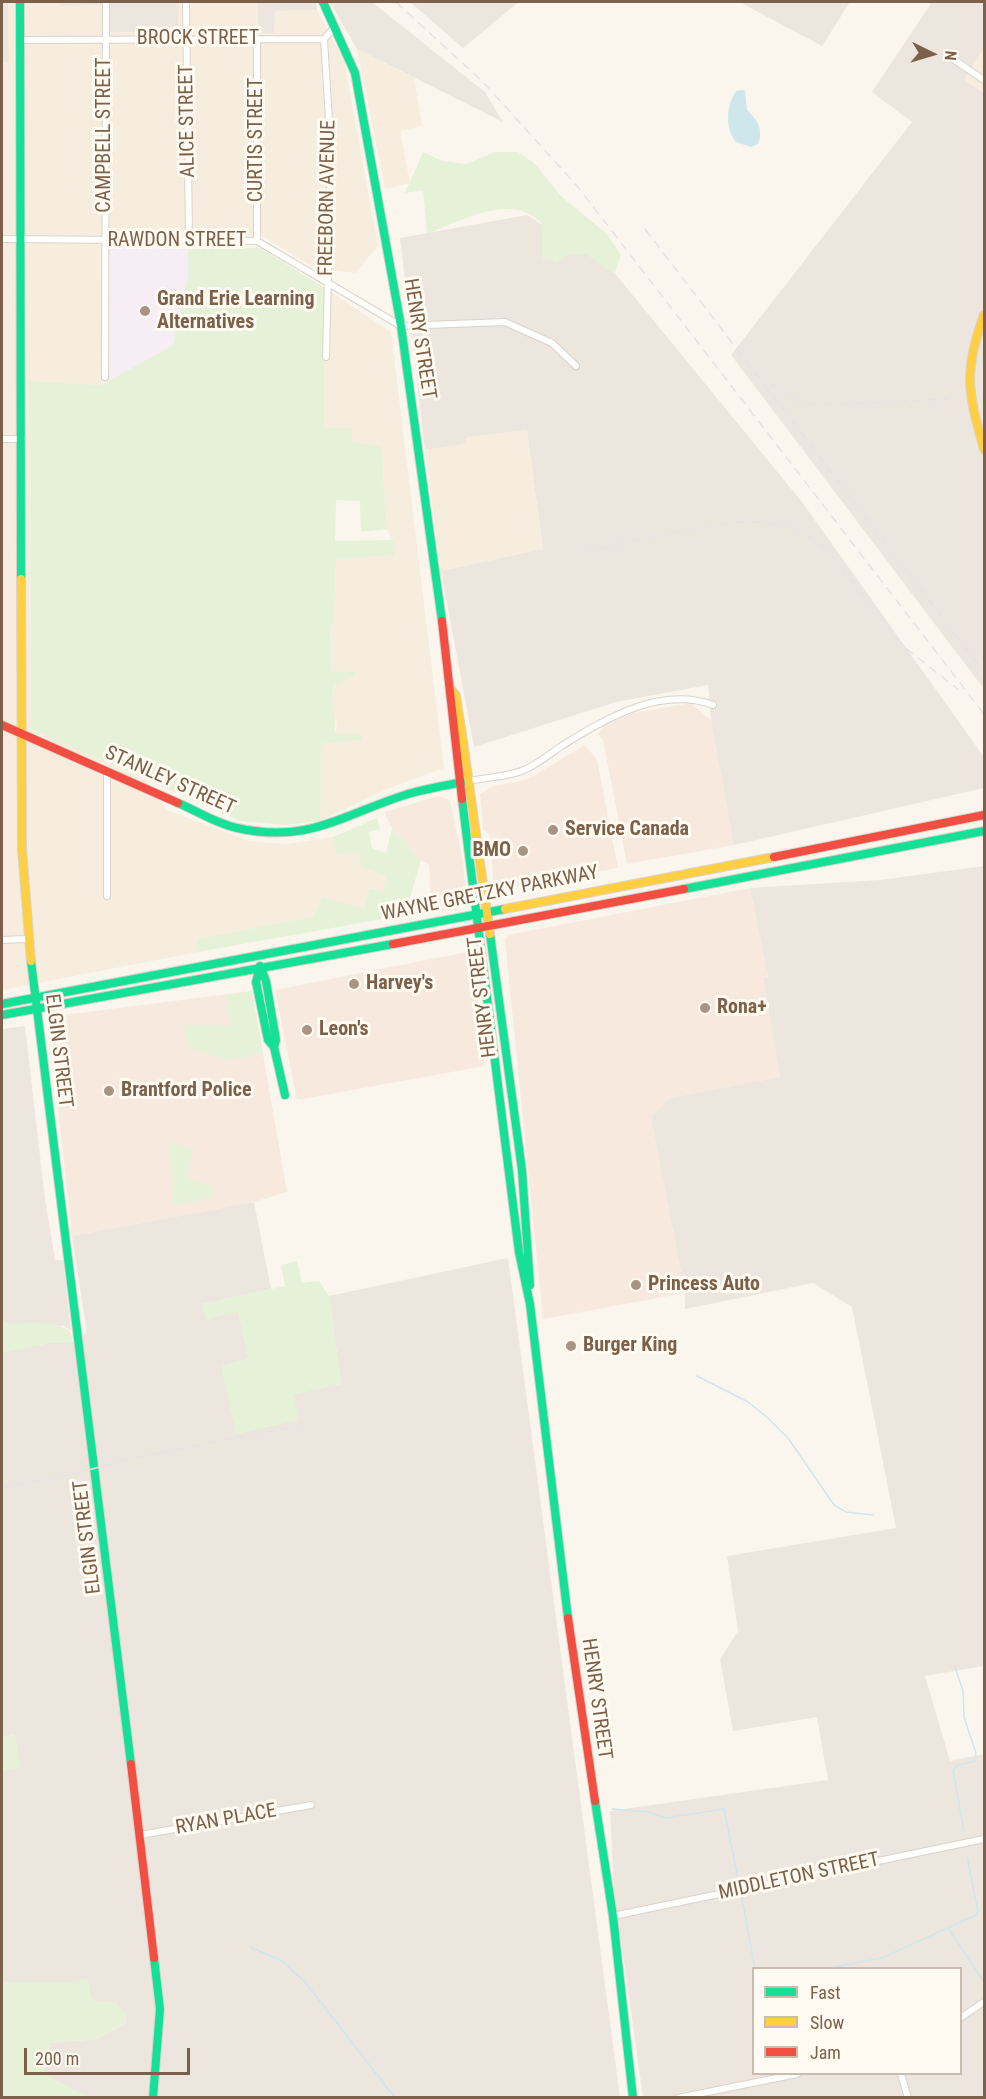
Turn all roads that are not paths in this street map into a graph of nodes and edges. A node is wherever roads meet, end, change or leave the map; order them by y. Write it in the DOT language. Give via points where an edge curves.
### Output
graph roads {
  1 [pos="20,2"];
  2 [pos="106,2"];
  3 [pos="186,2"];
  4 [pos="323,2"];
  5 [pos="336,27"];
  6 [pos="106,38"];
  7 [pos="187,39"];
  8 [pos="256,39"];
  9 [pos="324,39"];
  10 [pos="20,40"];
  11 [pos="953,59"];
  12 [pos="984,80"];
  13 [pos="2,239"];
  14 [pos="22,239"];
  15 [pos="105,240"];
  16 [pos="189,240"];
  17 [pos="256,241"];
  18 [pos="327,283"];
  19 [pos="984,315"];
  20 [pos="401,326"];
  21 [pos="326,357"];
  22 [pos="576,366"];
  23 [pos="105,376"];
  24 [pos="2,439"];
  25 [pos="22,439"];
  26 [pos="984,449"];
  27 [pos="451,689"];
  28 [pos="713,705"];
  29 [pos="2,725"];
  30 [pos="23,735"];
  31 [pos="107,772"];
  32 [pos="470,781"];
  33 [pos="459,782"];
  34 [pos="984,815"];
  35 [pos="984,831"];
  36 [pos="107,896"];
  37 [pos="489,910"];
  38 [pos="475,913"];
  39 [pos="491,926"];
  40 [pos="477,928"];
  41 [pos="28,939"];
  42 [pos="2,940"];
  43 [pos="258,955"];
  44 [pos="260,967"];
  45 [pos="35,998"];
  46 [pos="2,1004"];
  47 [pos="36,1008"];
  48 [pos="2,1015"];
  49 [pos="285,1095"];
  50 [pos="530,1304"];
  51 [pos="311,1805"];
  52 [pos="140,1835"];
  53 [pos="984,1839"];
  54 [pos="613,1916"];
  55 [pos="984,2002"];
  56 [pos="962,2017"];
  57 [pos="787,2075"];
  58 [pos="902,2075"];
  59 [pos="153,2097"];
  60 [pos="633,2097"];
  61 [pos="678,2097"];
  62 [pos="908,2097"];
  1 -- 10 [label="main road, ELGIN STREET"];
  2 -- 6 [label="street, CAMPBELL STREET"];
  3 -- 7 [label="street, ALICE STREET"];
  4 -- 5 [label="main road, HENRY STREET"];
  5 -- 9 [label="street"];
  5 -- 20 [label="main road, HENRY STREET" via="355,73"];
  6 -- 7 [label="street, BROCK STREET"];
  6 -- 10 [label="street, BROCK STREET"];
  6 -- 15 [label="street, CAMPBELL STREET"];
  7 -- 8 [label="street, BROCK STREET"];
  7 -- 16 [label="street, ALICE STREET"];
  8 -- 9 [label="street, BROCK STREET"];
  8 -- 17 [label="street, CURTIS STREET"];
  9 -- 18 [label="street, FREEBORN AVENUE" via="331,153"];
  10 -- 14 [label="main road, ELGIN STREET"];
  11 -- 12 [label="street"];
  13 -- 14 [label="street, RAWDON STREET"];
  14 -- 15 [label="street, RAWDON STREET"];
  14 -- 25 [label="main road, ELGIN STREET"];
  15 -- 16 [label="street, RAWDON STREET"];
  15 -- 23 [label="street, CAMPBELL STREET"];
  16 -- 17 [label="street, RAWDON STREET"];
  17 -- 18 [label="street, RAWDON STREET"];
  18 -- 20 [label="street, RAWDON STREET"];
  18 -- 21 [label="street, FREEBORN AVENUE"];
  19 -- 26 [label="main road" via="972,348 969,396"];
  20 -- 22 [label="street" via="506,322 552,343"];
  20 -- 27 [label="main road, HENRY STREET"];
  24 -- 25 [label="street"];
  25 -- 30 [label="main road, ELGIN STREET"];
  27 -- 32 [label="main road, HENRY STREET" via="456,696"];
  27 -- 33 [label="main road, HENRY STREET" via="448,697"];
  28 -- 32 [label="street" via="695,698 644,705 586,731 526,769"];
  29 -- 30 [label="main road, STANLEY STREET"];
  30 -- 31 [label="main road, STANLEY STREET"];
  30 -- 41 [label="main road, ELGIN STREET" via="22,849"];
  31 -- 33 [label="main road, STANLEY STREET" via="235,828 261,832 309,831 405,795"];
  31 -- 36 [label="street"];
  32 -- 33 [label="main road, STANLEY STREET"];
  32 -- 37 [label="main road, HENRY STREET"];
  33 -- 38 [label="main road, HENRY STREET"];
  34 -- 37 [label="main road, WAYNE GRETZKY PARKWAY"];
  35 -- 39 [label="main road, WAYNE GRETZKY PARKWAY"];
  37 -- 38 [label="main road, WAYNE GRETZKY PARKWAY"];
  37 -- 39 [label="main road, HENRY STREET"];
  38 -- 40 [label="main road, HENRY STREET"];
  38 -- 43 [label="main road, WAYNE GRETZKY PARKWAY"];
  39 -- 40 [label="main road, WAYNE GRETZKY PARKWAY"];
  39 -- 50 [label="main road, HENRY STREET" via="521,1156 530,1251"];
  40 -- 44 [label="main road, WAYNE GRETZKY PARKWAY"];
  40 -- 50 [label="main road, HENRY STREET" via="519,1252"];
  41 -- 42 [label="street"];
  41 -- 45 [label="main road, ELGIN STREET"];
  43 -- 44 [label="main road"];
  43 -- 45 [label="main road, WAYNE GRETZKY PARKWAY"];
  44 -- 47 [label="main road, WAYNE GRETZKY PARKWAY"];
  44 -- 49 [label="main road" via="266,981"];
  45 -- 46 [label="main road, WAYNE GRETZKY PARKWAY"];
  45 -- 47 [label="main road, ELGIN STREET"];
  47 -- 48 [label="main road, WAYNE GRETZKY PARKWAY"];
  47 -- 52 [label="main road, ELGIN STREET"];
  50 -- 54 [label="main road, HENRY STREET" via="572,1650"];
  51 -- 52 [label="street, RYAN PLACE"];
  52 -- 59 [label="main road, ELGIN STREET" via="160,2009"];
  53 -- 54 [label="street, MIDDLETON STREET"];
  54 -- 60 [label="main road, HENRY STREET"];
  55 -- 56 [label="street"];
  57 -- 61 [label="street"];
  58 -- 62 [label="street"];
}
